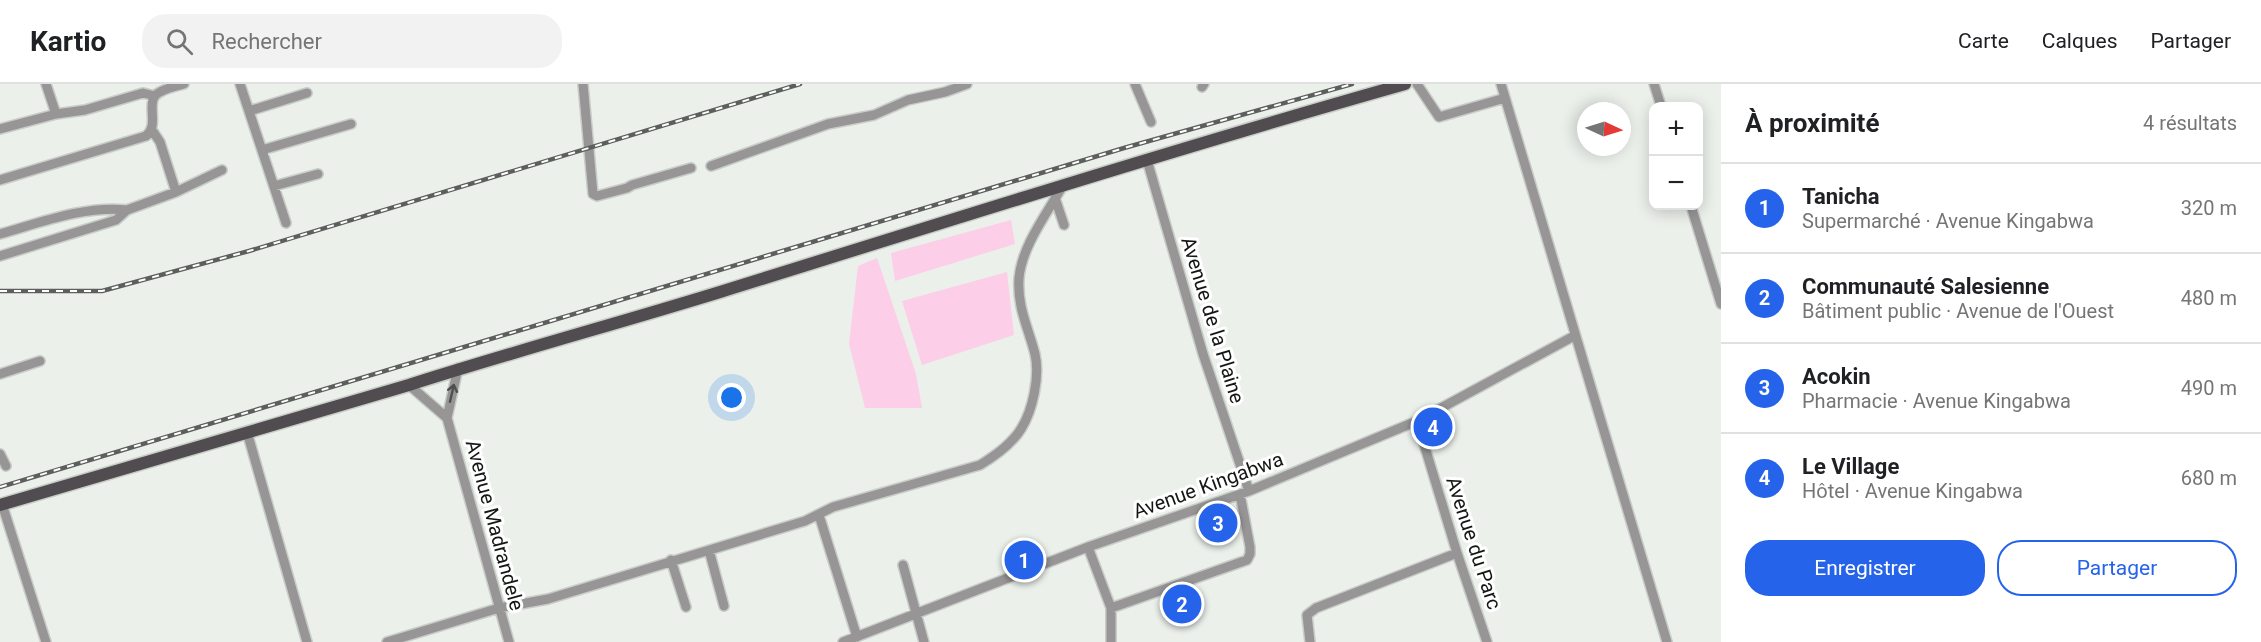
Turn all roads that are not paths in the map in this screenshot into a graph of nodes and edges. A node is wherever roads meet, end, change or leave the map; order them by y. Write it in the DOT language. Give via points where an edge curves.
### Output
graph roads {
  1 [pos="46,84"];
  2 [pos="184,84"];
  3 [pos="240,84"];
  4 [pos="583,84"];
  5 [pos="968,84"];
  6 [pos="1135,84"];
  7 [pos="1405,84"];
  8 [pos="1417,84"];
  9 [pos="1501,84"];
  10 [pos="1654,84"];
  11 [pos="307,93"];
  12 [pos="155,96"];
  13 [pos="1505,98"];
  14 [pos="1660,102"];
  15 [pos="249,111"];
  16 [pos="56,113"];
  17 [pos="1151,122"];
  18 [pos="351,124"];
  19 [pos="0,129"];
  20 [pos="152,130"];
  21 [pos="262,150"];
  22 [pos="1147,160"];
  23 [pos="711,166"];
  24 [pos="691,168"];
  25 [pos="222,170"];
  26 [pos="318,174"];
  27 [pos="0,180"];
  28 [pos="274,186"];
  29 [pos="176,192"];
  30 [pos="1058,193"];
  31 [pos="127,210"];
  32 [pos="1692,210"];
  33 [pos="286,222"];
  34 [pos="1064,225"];
  35 [pos="0,234"];
  36 [pos="0,256"];
  37 [pos="1721,304"];
  38 [pos="1574,336"];
  39 [pos="39,360"];
  40 [pos="458,368"];
  41 [pos="0,374"];
  42 [pos="409,385"];
  43 [pos="447,418"];
  44 [pos="1417,421"];
  45 [pos="247,432"];
  46 [pos="0,454"];
  47 [pos="6,466"];
  48 [pos="1245,492"];
  49 [pos="1,504"];
  50 [pos="819,515"];
  51 [pos="1088,548"];
  52 [pos="709,550"];
  53 [pos="1457,553"];
  54 [pos="671,560"];
  55 [pos="903,565"];
  56 [pos="724,606"];
  57 [pos="686,607"];
  58 [pos="499,608"];
  59 [pos="1111,608"];
  60 [pos="916,614"];
  61 [pos="849,640"];
  62 [pos="46,642"];
  63 [pos="307,642"];
  64 [pos="387,642"];
  65 [pos="508,642"];
  66 [pos="924,642"];
  67 [pos="1111,642"];
  68 [pos="1310,642"];
  69 [pos="1487,642"];
  70 [pos="1667,642"];
  1 -- 16 [label="street"];
  2 -- 12 [label="street"];
  3 -- 15 [label="street"];
  4 -- 24 [label="street" via="593,194"];
  5 -- 23 [label="street" via="908,100 874,115 828,124"];
  6 -- 17 [label="street"];
  7 -- 22 [label="main road"];
  8 -- 13 [label="street" via="1439,117"];
  9 -- 13 [label="street"];
  10 -- 14 [label="street"];
  11 -- 15 [label="street"];
  12 -- 16 [label="street" via="143,93 85,110"];
  12 -- 20 [label="street"];
  13 -- 38 [label="street"];
  15 -- 21 [label="street"];
  16 -- 19 [label="street"];
  18 -- 21 [label="street"];
  20 -- 27 [label="street" via="146,136"];
  20 -- 29 [label="street" via="160,142"];
  21 -- 28 [label="street"];
  22 -- 30 [label="main road"];
  22 -- 48 [label="street, Avenue de la Plaine"];
  25 -- 29 [label="street"];
  26 -- 28 [label="street"];
  28 -- 33 [label="street"];
  29 -- 31 [label="street"];
  30 -- 34 [label="street"];
  30 -- 40 [label="main road" via="882,240"];
  30 -- 50 [label="street" via="1025,254 1019,277 1019,306 1037,370 1036,387 1022,429 999,453 980,465 833,507"];
  31 -- 35 [label="street" via="114,208 58,216"];
  31 -- 36 [label="street" via="116,220"];
  32 -- 37 [label="street"];
  38 -- 44 [label="street, Avenue Kingabwa"];
  38 -- 70 [label="street"];
  39 -- 41 [label="street"];
  40 -- 42 [label="main road"];
  43 -- 40 [label="street, one-way"];
  42 -- 43 [label="street"];
  42 -- 45 [label="main road"];
  43 -- 58 [label="street, Avenue Madrandele"];
  44 -- 48 [label="street, Avenue Kingabwa"];
  44 -- 53 [label="street, Avenue du Parc"];
  45 -- 49 [label="main road"];
  45 -- 63 [label="street"];
  46 -- 47 [label="street"];
  48 -- 51 [label="street, Avenue Kingabwa"];
  48 -- 59 [label="street, Avenue de la Plaine" via="1250,554 1247,560"];
  49 -- 62 [label="street"];
  50 -- 52 [label="street"];
  50 -- 61 [label="street"];
  51 -- 59 [label="street"];
  51 -- 60 [label="street, Avenue Kingabwa"];
  52 -- 54 [label="street"];
  52 -- 56 [label="street"];
  53 -- 68 [label="street" via="1316,608 1306,615"];
  53 -- 69 [label="street, Avenue du Parc"];
  54 -- 57 [label="street"];
  54 -- 58 [label="street" via="548,599"];
  55 -- 60 [label="street"];
  58 -- 64 [label="street"];
  58 -- 65 [label="street, Avenue Madrandele"];
  59 -- 67 [label="street"];
  60 -- 61 [label="street, Avenue Kingabwa"];
  60 -- 66 [label="street"];
}
